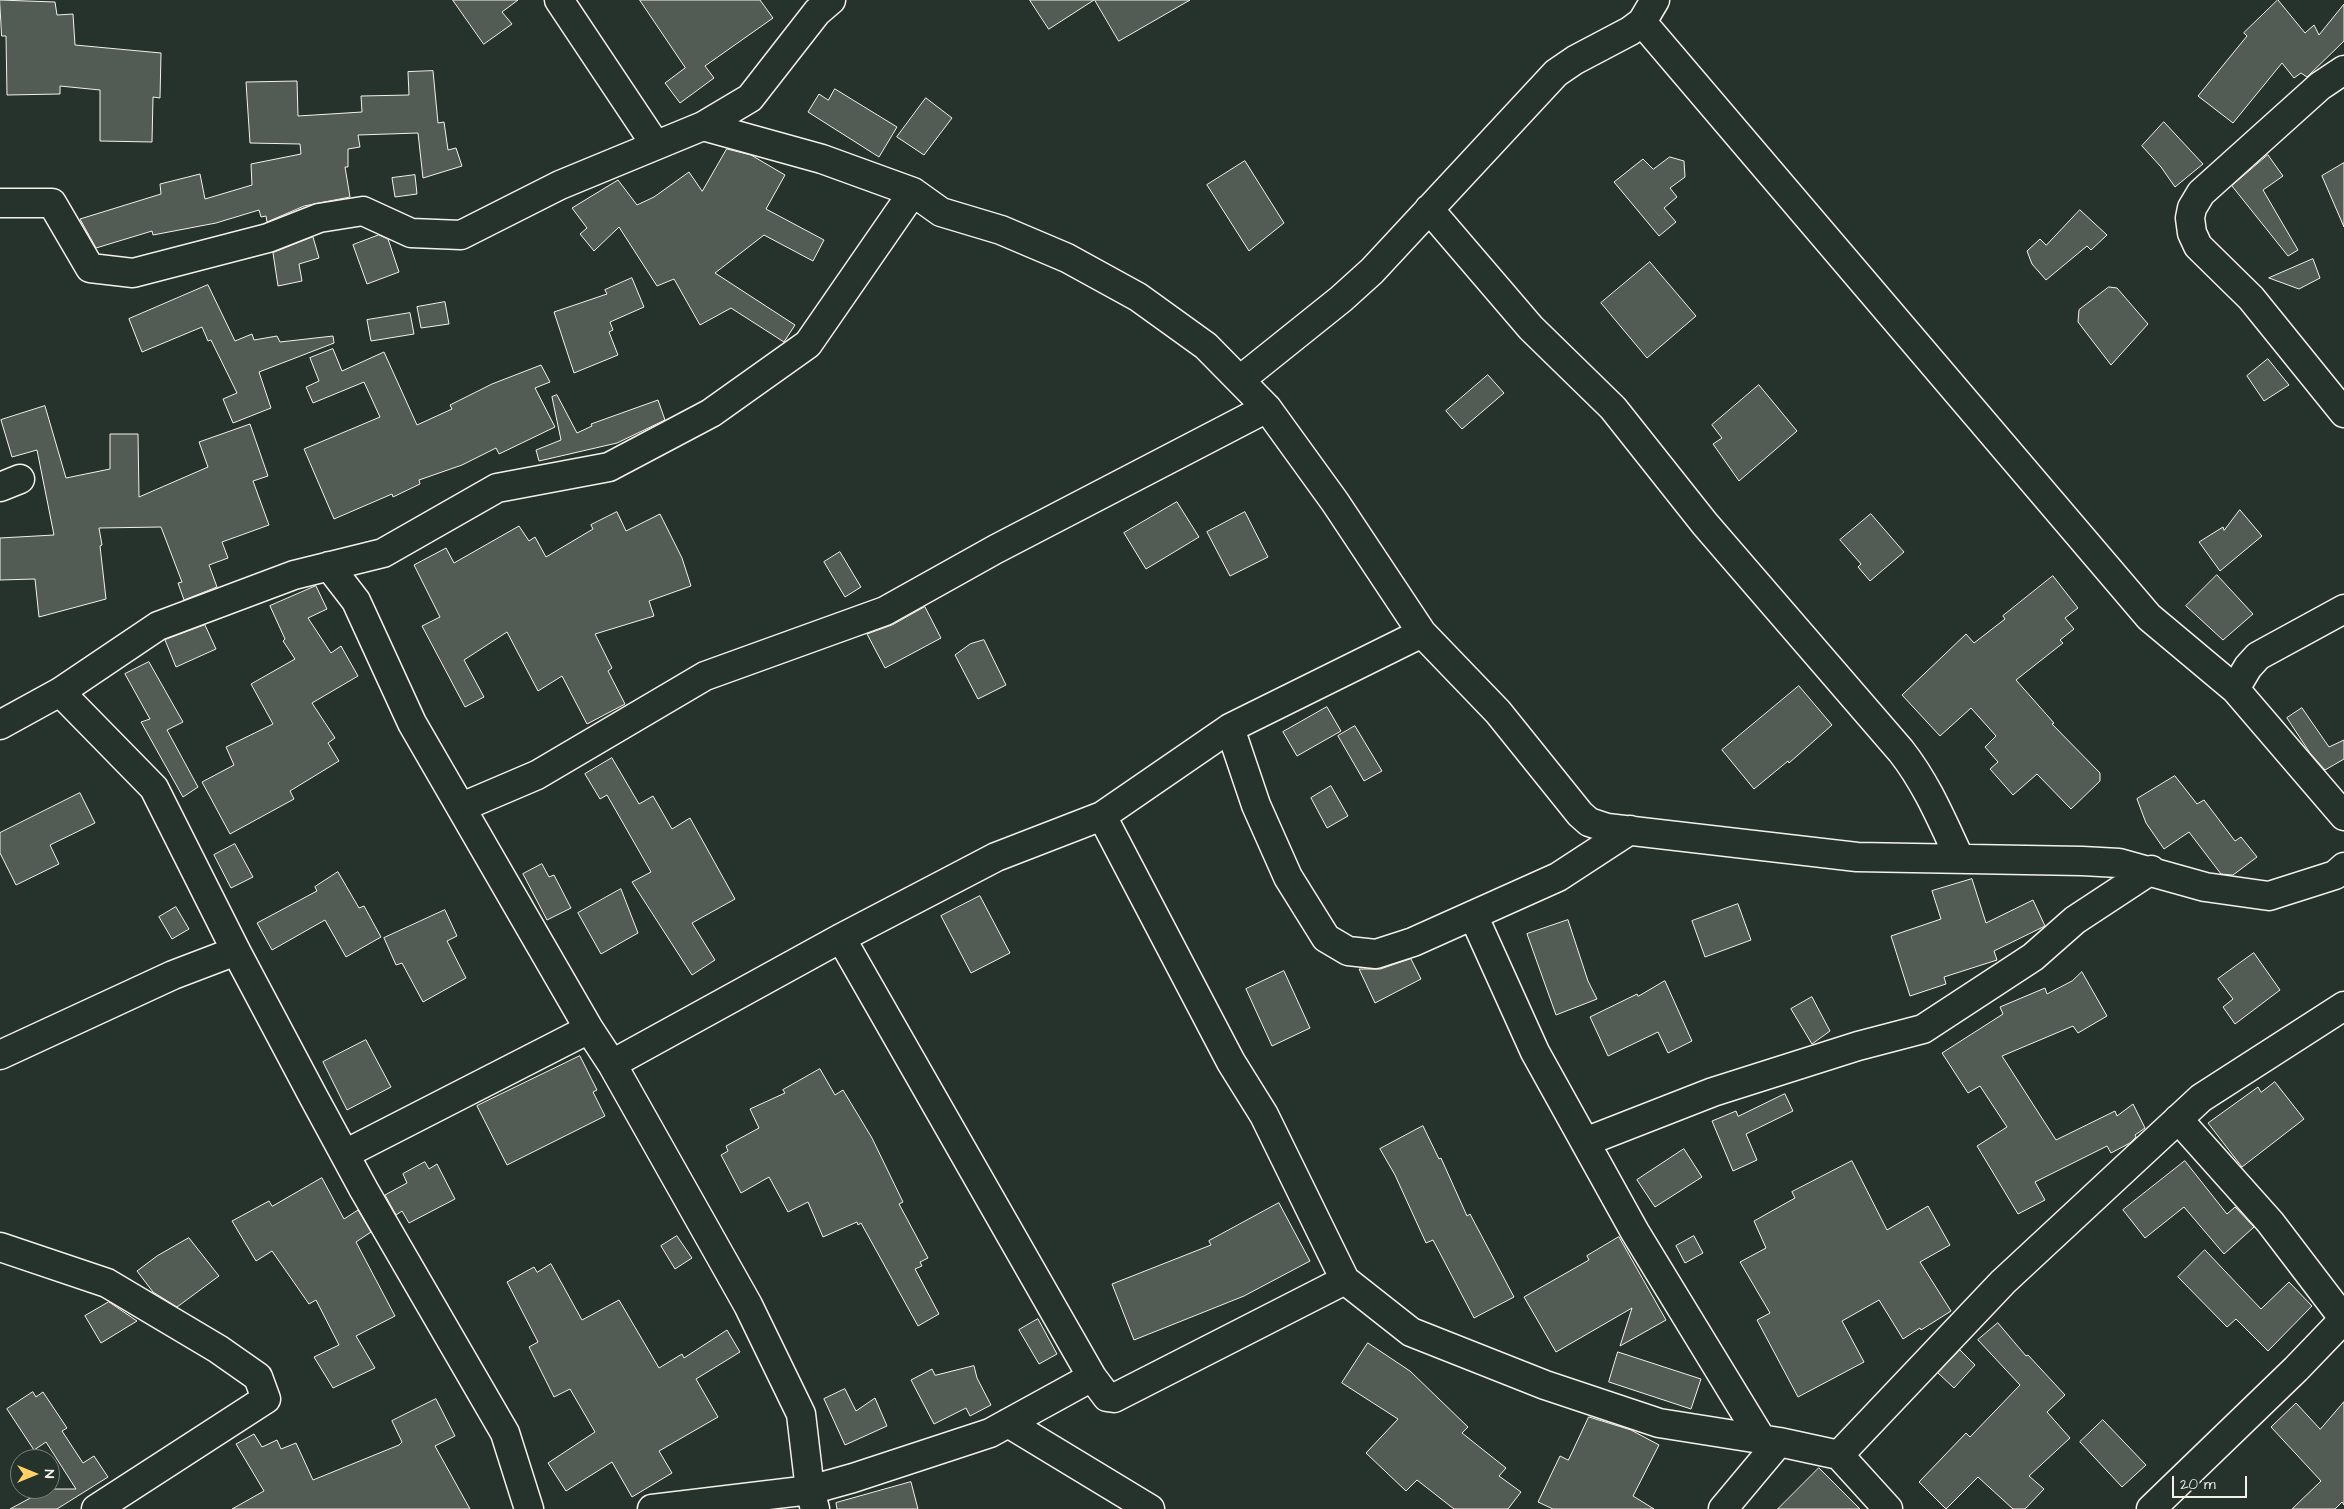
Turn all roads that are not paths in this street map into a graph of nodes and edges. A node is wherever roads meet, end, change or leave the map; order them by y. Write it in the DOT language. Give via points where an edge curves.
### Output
graph roads {
  1 [pos="559,0"];
  2 [pos="819,4"];
  3 [pos="1648,11"];
  4 [pos="2344,70"];
  5 [pos="703,126"];
  6 [pos="654,144"];
  7 [pos="913,192"];
  8 [pos="0,203"];
  9 [pos="1429,209"];
  10 [pos="1240,380"];
  11 [pos="1267,408"];
  12 [pos="2344,413"];
  13 [pos="329,566"];
  14 [pos="2344,610"];
  15 [pos="1422,633"];
  16 [pos="2235,689"];
  17 [pos="60,692"];
  18 [pos="0,725"];
  19 [pos="1230,728"];
  20 [pos="462,807"];
  21 [pos="1102,816"];
  22 [pos="2344,816"];
  23 [pos="1630,830"];
  24 [pos="1960,859"];
  25 [pos="2344,867"];
  26 [pos="2151,870"];
  27 [pos="1473,915"];
  28 [pos="840,938"];
  29 [pos="236,950"];
  30 [pos="2344,1006"];
  31 [pos="589,1029"];
  32 [pos="0,1055"];
  33 [pos="612,1064"];
  34 [pos="2178,1119"];
  35 [pos="1585,1142"];
  36 [pos="345,1154"];
  37 [pos="0,1247"];
  38 [pos="1345,1280"];
  39 [pos="1092,1377"];
  40 [pos="1008,1423"];
  41 [pos="1771,1441"];
  42 [pos="1839,1456"];
  43 [pos="812,1500"];
  44 [pos="96,1509"];
  45 [pos="529,1509"];
  46 [pos="652,1509"];
  47 [pos="1150,1509"];
  48 [pos="1723,1509"];
  49 [pos="1888,1509"];
  50 [pos="2151,1509"];
  1 -- 6 [label="street"];
  2 -- 5 [label="street" via="750,98"];
  3 -- 9 [label="street" via="1630,31 1575,60 1556,74"];
  3 -- 16 [label="street" via="2149,617"];
  4 -- 12 [label="street" via="2320,86 2201,193 2190,218 2198,246 2251,298"];
  5 -- 6 [label="street"];
  5 -- 7 [label="street" via="822,159"];
  6 -- 8 [label="street" via="560,185 461,235 411,233 363,211 319,218 268,238 132,273 90,268 52,203"];
  7 -- 10 [label="street" via="941,212 1001,230 1067,258 1138,297 1206,346"];
  7 -- 13 [label="street" via="808,344 711,413 609,467 497,488 383,553"];
  9 -- 10 [label="street" via="1372,272"];
  9 -- 24 [label="street" via="1531,328 1613,408 1705,524 1901,751 1928,790"];
  10 -- 11 [label="street"];
  11 -- 15 [label="street" via="1335,502"];
  11 -- 20 [label="street" via="996,549 885,611 705,676 537,775"];
  13 -- 17 [label="street" via="158,626"];
  13 -- 20 [label="street" via="356,600 412,722"];
  14 -- 16 [label="street" via="2258,656"];
  15 -- 19 [label="street"];
  15 -- 23 [label="street" via="1498,712 1580,814 1589,822 1607,828"];
  16 -- 22 [label="street"];
  17 -- 18 [label="street"];
  17 -- 29 [label="street" via="154,788"];
  19 -- 21 [label="street"];
  19 -- 27 [label="street" via="1256,805 1288,877 1326,938 1348,951 1376,954 1413,942"];
  20 -- 31 [label="street"];
  21 -- 28 [label="street" via="996,857"];
  21 -- 38 [label="street" via="1231,1062 1264,1115"];
  23 -- 24 [label="street" via="1857,857"];
  23 -- 27 [label="street" via="1558,877"];
  24 -- 26 [label="street" via="2119,863"];
  25 -- 26 [label="street" via="2335,875 2269,896 2205,887"];
  26 -- 35 [label="street" via="2075,920 2032,957 1923,1029 1713,1092"];
  27 -- 35 [label="street" via="1535,1052"];
  28 -- 33 [label="street"];
  28 -- 39 [label="street"];
  29 -- 32 [label="street" via="172,975"];
  29 -- 36 [label="street"];
  30 -- 34 [label="street" via="2201,1098"];
  31 -- 33 [label="street"];
  31 -- 36 [label="street"];
  33 -- 43 [label="street" via="748,1305 801,1414"];
  34 -- 42 [label="street" via="2003,1282"];
  34 -- 50 [label="street" via="2270,1222 2344,1319"];
  35 -- 41 [label="street" via="1635,1232"];
  36 -- 45 [label="street" via="505,1432"];
  37 -- 44 [label="street" via="107,1283 218,1349 258,1377 266,1399"];
  38 -- 39 [label="street" via="1114,1398 1103,1395"];
  38 -- 41 [label="street" via="1411,1332 1545,1385 1659,1423"];
  39 -- 40 [label="street"];
  40 -- 43 [label="street" via="990,1433 853,1478"];
  40 -- 47 [label="street"];
  41 -- 42 [label="street"];
  41 -- 48 [label="street"];
  42 -- 49 [label="street"];
  43 -- 46 [label="street"];
}
